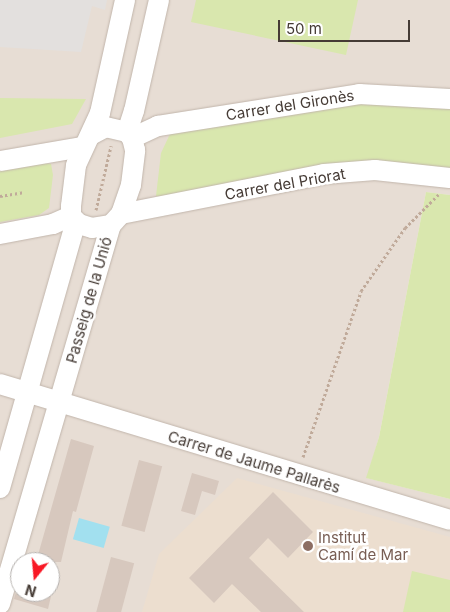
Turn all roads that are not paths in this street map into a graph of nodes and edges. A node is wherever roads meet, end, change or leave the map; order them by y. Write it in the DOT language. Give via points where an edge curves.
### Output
graph roads {
  1 [pos="125,0"];
  2 [pos="159,0"];
  3 [pos="450,99"];
  4 [pos="124,137"];
  5 [pos="87,141"];
  6 [pos="0,162"];
  7 [pos="448,182"];
  8 [pos="109,218"];
  9 [pos="74,219"];
  10 [pos="0,234"];
  11 [pos="0,384"];
  12 [pos="28,392"];
  13 [pos="59,404"];
  14 [pos="0,488"];
  15 [pos="450,520"];
  16 [pos="0,604"];
  1 -- 5 [label="street" via="100,113"];
  2 -- 4 [label="street, Passeig de la Unió" via="134,112"];
  3 -- 4 [label="street, Carrer del Gironès" via="359,94 158,126"];
  4 -- 5 [label="street" via="106,127"];
  4 -- 8 [label="street, Passeig de la Unió" via="134,163"];
  5 -- 6 [label="street"];
  5 -- 9 [label="street" via="76,165"];
  7 -- 8 [label="street, Carrer del Priorat" via="375,170 324,174"];
  8 -- 9 [label="street, Carrer del Priorat" via="92,228"];
  8 -- 13 [label="street, Passeig de la Unió"];
  9 -- 10 [label="street"];
  9 -- 12 [label="street"];
  11 -- 12 [label="street, Carrer de Jaume Pallarès"];
  12 -- 13 [label="street, Carrer de Jaume Pallarès"];
  12 -- 14 [label="street"];
  13 -- 15 [label="street, Carrer de Jaume Pallarès"];
  13 -- 16 [label="street, Passeig de la Unió"];
}
